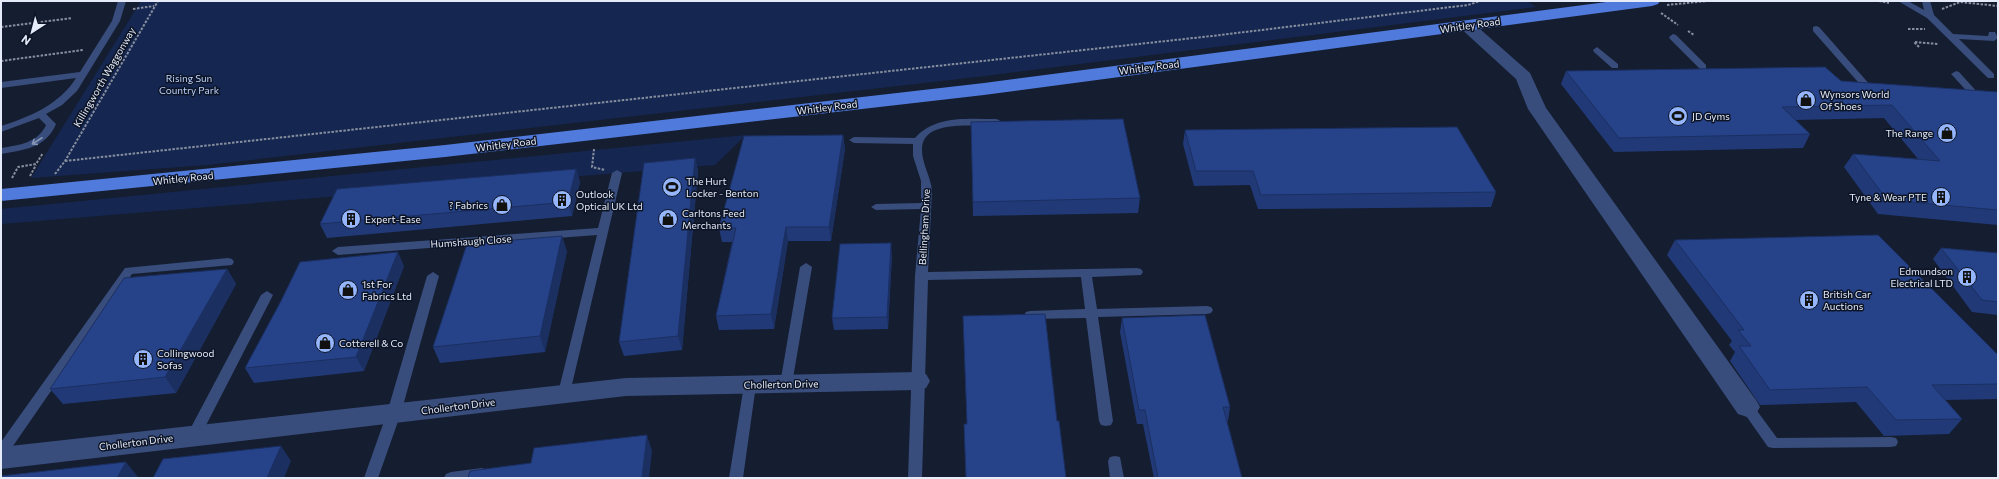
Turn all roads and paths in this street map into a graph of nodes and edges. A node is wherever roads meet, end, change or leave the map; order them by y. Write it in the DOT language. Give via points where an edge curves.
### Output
graph roads {
  1 [pos="122,1"];
  2 [pos="158,1"];
  3 [pos="1480,1"];
  4 [pos="1902,1"];
  5 [pos="1926,1"];
  6 [pos="1647,4"];
  7 [pos="1998,6"];
  8 [pos="1939,10"];
  9 [pos="1930,16"];
  10 [pos="72,18"];
  11 [pos="1466,26"];
  12 [pos="1,27"];
  13 [pos="1816,29"];
  14 [pos="1992,34"];
  15 [pos="1694,35"];
  16 [pos="1950,36"];
  17 [pos="1673,37"];
  18 [pos="1941,44"];
  19 [pos="101,46"];
  20 [pos="1919,48"];
  21 [pos="1597,50"];
  22 [pos="1,61"];
  23 [pos="1615,66"];
  24 [pos="1703,67"];
  25 [pos="83,74"];
  26 [pos="1956,74"];
  27 [pos="1990,76"];
  28 [pos="1,85"];
  29 [pos="1868,88"];
  30 [pos="1976,96"];
  31 [pos="40,114"];
  32 [pos="1006,122"];
  33 [pos="1,129"];
  34 [pos="854,140"];
  35 [pos="919,141"];
  36 [pos="594,144"];
  37 [pos="1,151"];
  38 [pos="36,164"];
  39 [pos="617,173"];
  40 [pos="30,177"];
  41 [pos="1,196"];
  42 [pos="876,206"];
  43 [pos="926,206"];
  44 [pos="603,231"];
  45 [pos="338,251"];
  46 [pos="228,262"];
  47 [pos="806,267"];
  48 [pos="1137,272"];
  49 [pos="1086,273"];
  50 [pos="433,276"];
  51 [pos="921,276"];
  52 [pos="267,295"];
  53 [pos="1207,310"];
  54 [pos="1091,313"];
  55 [pos="1015,316"];
  56 [pos="917,381"];
  57 [pos="786,384"];
  58 [pos="750,385"];
  59 [pos="564,393"];
  60 [pos="1747,407"];
  61 [pos="394,413"];
  62 [pos="1106,421"];
  63 [pos="194,435"];
  64 [pos="1891,442"];
  65 [pos="1,452"];
  66 [pos="1,458"];
  67 [pos="1115,461"];
  68 [pos="494,472"];
  69 [pos="371,478"];
  70 [pos="452,478"];
  71 [pos="736,478"];
  72 [pos="915,478"];
  73 [pos="1117,478"];
  1 -- 19 [label="lane" via="116,21"];
  2 -- 3 [label="path, Killingworth Waggonway" via="65,161 1212,36 1468,5"];
  4 -- 9 [label="lane"];
  5 -- 9 [label="lane"];
  6 -- 11 [label="main road, Whitley Road"];
  6 -- 15 [label="path"];
  7 -- 8 [label="path" via="1960,2"];
  9 -- 16 [label="lane"];
  10 -- 12 [label="path"];
  11 -- 41 [label="main road, Whitley Road" via="963,91 445,151"];
  11 -- 60 [label="street" via="1524,77 1537,109"];
  13 -- 29 [label="lane"];
  14 -- 16 [label="lane" via="1994,38 1988,39"];
  16 -- 27 [label="lane"];
  17 -- 24 [label="lane"];
  18 -- 20 [label="path" via="1914,42"];
  19 -- 22 [label="path"];
  19 -- 25 [label="lane"];
  21 -- 23 [label="lane"];
  25 -- 28 [label="lane"];
  25 -- 31 [label="lane" via="68,96"];
  26 -- 30 [label="lane"];
  31 -- 33 [label="lane"];
  31 -- 37 [label="lane, one-way" via="51,124 41,140"];
  32 -- 35 [label="lane" via="946,124 924,134"];
  34 -- 35 [label="lane"];
  35 -- 43 [label="lane, Bellingham Drive" via="917,154 926,181"];
  36 -- 39 [label="path" via="592,167"];
  38 -- 40 [label="path"];
  39 -- 44 [label="lane"];
  42 -- 43 [label="lane"];
  43 -- 51 [label="lane, Bellingham Drive"];
  44 -- 45 [label="lane, Humshaugh Close"];
  44 -- 59 [label="lane"];
  46 -- 65 [label="lane" via="129,271"];
  47 -- 57 [label="lane"];
  48 -- 49 [label="lane, Bellingham Drive"];
  49 -- 51 [label="lane, Bellingham Drive"];
  49 -- 54 [label="lane"];
  50 -- 61 [label="lane"];
  51 -- 56 [label="lane, Bellingham Drive"];
  52 -- 63 [label="lane"];
  53 -- 54 [label="lane"];
  54 -- 55 [label="lane"];
  54 -- 62 [label="lane"];
  56 -- 57 [label="street, Chollerton Drive"];
  56 -- 72 [label="lane, Bellingham Drive"];
  57 -- 58 [label="street, Chollerton Drive"];
  58 -- 59 [label="street, Chollerton Drive" via="626,387"];
  58 -- 71 [label="lane"];
  59 -- 61 [label="street, Chollerton Drive"];
  60 -- 64 [label="lane" via="1773,443"];
  61 -- 63 [label="street, Chollerton Drive"];
  61 -- 69 [label="lane"];
  63 -- 66 [label="street, Chollerton Drive"];
  67 -- 73 [label="lane"];
  68 -- 70 [label="lane"];
}
